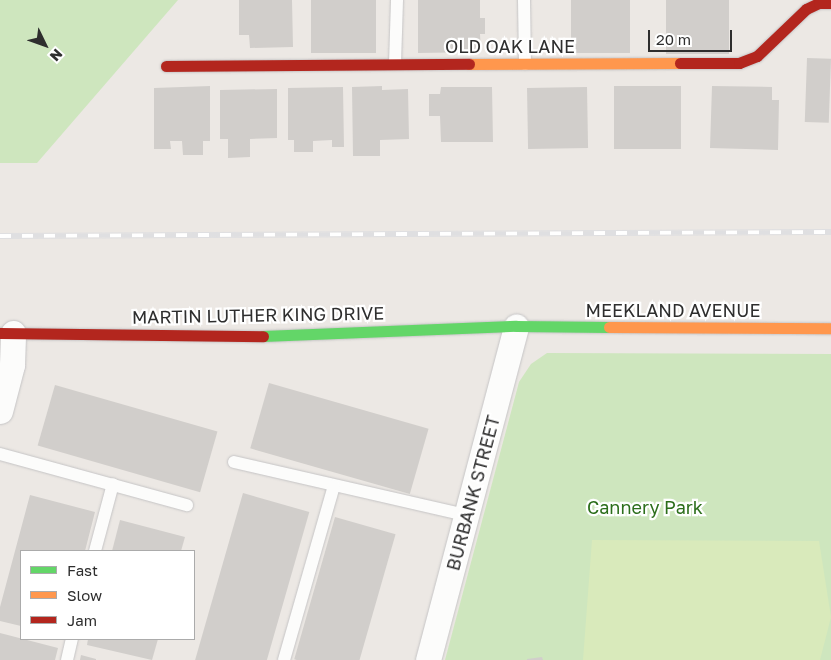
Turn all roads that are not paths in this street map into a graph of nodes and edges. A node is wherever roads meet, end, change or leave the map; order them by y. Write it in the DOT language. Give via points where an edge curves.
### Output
graph roads {
  1 [pos="397,0"];
  2 [pos="524,0"];
  3 [pos="831,3"];
  4 [pos="394,64"];
  5 [pos="525,64"];
  6 [pos="166,66"];
  7 [pos="516,326"];
  8 [pos="831,328"];
  9 [pos="7,333"];
  10 [pos="0,411"];
  11 [pos="0,454"];
  12 [pos="234,462"];
  13 [pos="113,484"];
  14 [pos="334,486"];
  15 [pos="187,505"];
  16 [pos="466,515"];
  17 [pos="95,550"];
  18 [pos="72,640"];
  19 [pos="67,660"];
  20 [pos="284,660"];
  21 [pos="428,660"];
  1 -- 4 [label="lane"];
  2 -- 5 [label="lane"];
  3 -- 5 [label="street, OLD OAK LANE" via="820,3 806,9 758,56 738,63"];
  4 -- 5 [label="street, OLD OAK LANE"];
  4 -- 6 [label="street, OLD OAK LANE"];
  7 -- 8 [label="street, MEEKLAND AVENUE"];
  7 -- 9 [label="street, MARTIN LUTHER KING DRIVE" via="270,336"];
  7 -- 16 [label="street, BURBANK STREET"];
  9 -- 10 [label="street" via="12,365"];
  11 -- 13 [label="lane"];
  12 -- 14 [label="lane"];
  13 -- 15 [label="lane"];
  13 -- 17 [label="lane"];
  14 -- 16 [label="lane"];
  14 -- 20 [label="lane"];
  16 -- 21 [label="street, BURBANK STREET"];
  18 -- 19 [label="lane"];
}
